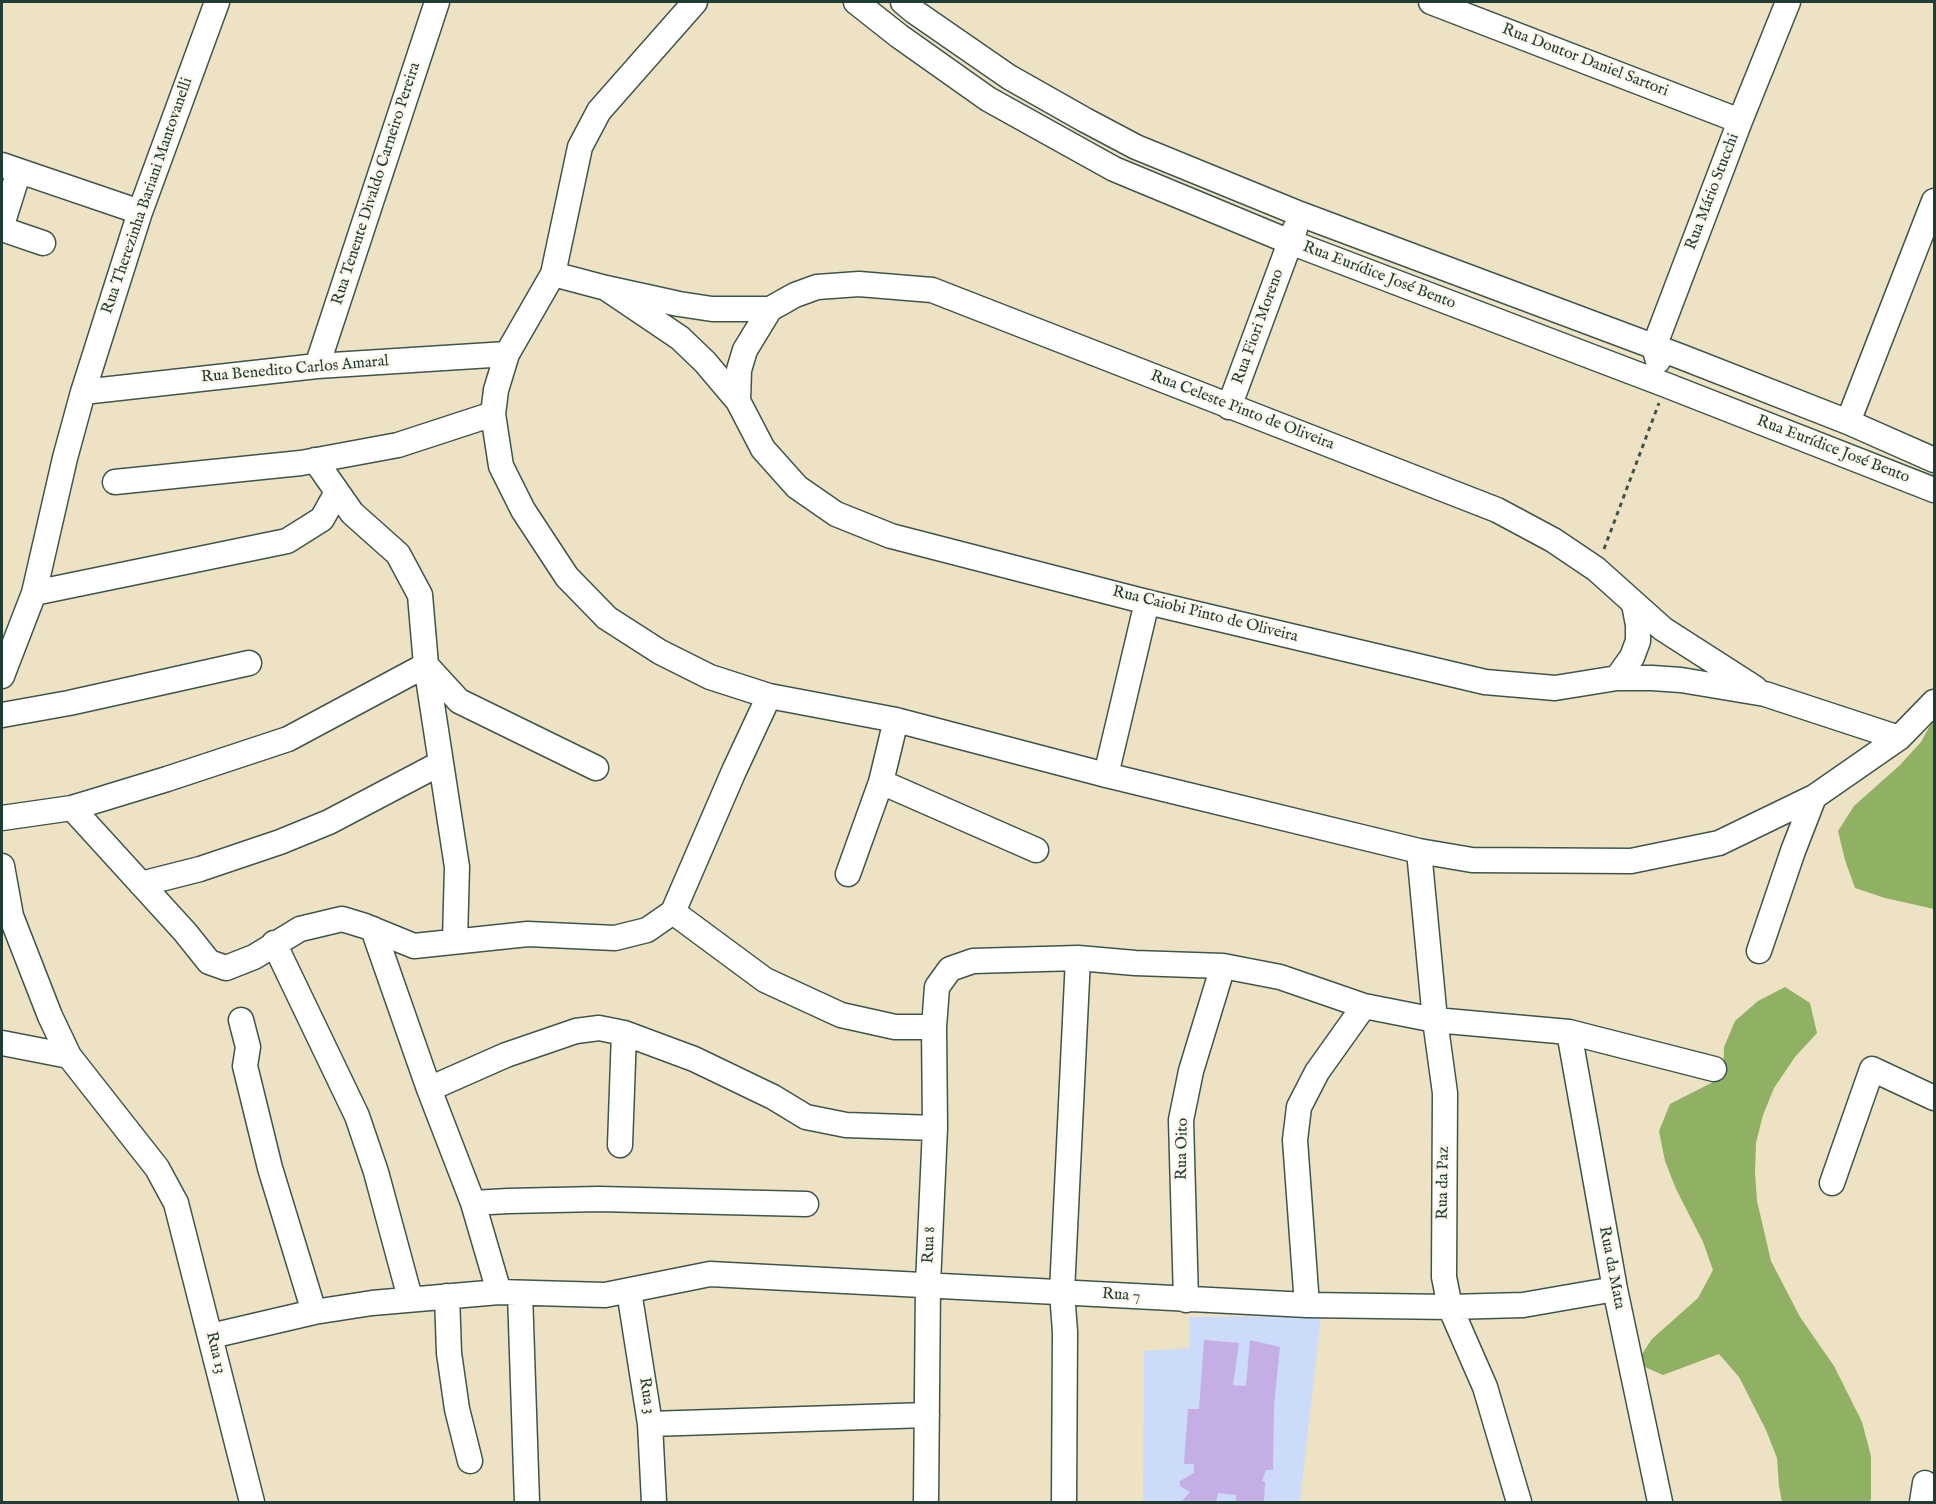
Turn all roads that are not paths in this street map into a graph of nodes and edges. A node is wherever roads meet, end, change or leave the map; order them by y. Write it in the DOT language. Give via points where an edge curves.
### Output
graph roads {
  1 [pos="217,2"];
  2 [pos="437,2"];
  3 [pos="695,2"];
  4 [pos="856,2"];
  5 [pos="903,2"];
  6 [pos="1431,2"];
  7 [pos="1788,2"];
  8 [pos="1740,121"];
  9 [pos="10,168"];
  10 [pos="1935,201"];
  11 [pos="140,212"];
  12 [pos="1300,214"];
  13 [pos="2,227"];
  14 [pos="1290,242"];
  15 [pos="43,243"];
  16 [pos="553,274"];
  17 [pos="606,288"];
  18 [pos="770,309"];
  19 [pos="1654,347"];
  20 [pos="507,354"];
  21 [pos="317,366"];
  22 [pos="1666,385"];
  23 [pos="83,392"];
  24 [pos="738,401"];
  25 [pos="1229,406"];
  26 [pos="493,414"];
  27 [pos="1848,422"];
  28 [pos="315,460"];
  29 [pos="1935,460"];
  30 [pos="115,482"];
  31 [pos="1935,490"];
  32 [pos="337,492"];
  33 [pos="34,593"];
  34 [pos="1147,602"];
  35 [pos="1634,604"];
  36 [pos="249,663"];
  37 [pos="426,665"];
  38 [pos="2,676"];
  39 [pos="1617,678"];
  40 [pos="1765,694"];
  41 [pos="770,696"];
  42 [pos="1935,702"];
  43 [pos="2,715"];
  44 [pos="896,720"];
  45 [pos="1899,738"];
  46 [pos="441,763"];
  47 [pos="596,768"];
  48 [pos="1106,775"];
  49 [pos="881,782"];
  50 [pos="1814,797"];
  51 [pos="72,808"];
  52 [pos="2,818"];
  53 [pos="1036,850"];
  54 [pos="1419,851"];
  55 [pos="2,866"];
  56 [pos="848,874"];
  57 [pos="141,884"];
  58 [pos="674,912"];
  59 [pos="373,929"];
  60 [pos="455,940"];
  61 [pos="274,944"];
  62 [pos="1759,951"];
  63 [pos="1078,958"];
  64 [pos="1223,966"];
  65 [pos="1364,1006"];
  66 [pos="241,1020"];
  67 [pos="1435,1020"];
  68 [pos="934,1028"];
  69 [pos="1569,1032"];
  70 [pos="624,1033"];
  71 [pos="2,1043"];
  72 [pos="69,1056"];
  73 [pos="1714,1069"];
  74 [pos="429,1089"];
  75 [pos="1935,1098"];
  76 [pos="935,1128"];
  77 [pos="620,1145"];
  78 [pos="1832,1183"];
  79 [pos="472,1203"];
  80 [pos="806,1204"];
  81 [pos="928,1284"];
  82 [pos="1615,1289"];
  83 [pos="629,1291"];
  84 [pos="509,1293"];
  85 [pos="1062,1293"];
  86 [pos="447,1296"];
  87 [pos="410,1298"];
  88 [pos="1186,1300"];
  89 [pos="1307,1305"];
  90 [pos="1450,1307"];
  91 [pos="314,1312"];
  92 [pos="210,1336"];
  93 [pos="927,1415"];
  94 [pos="650,1424"];
  95 [pos="470,1461"];
  96 [pos="252,1503"];
  97 [pos="527,1503"];
  98 [pos="654,1503"];
  99 [pos="926,1503"];
  100 [pos="1064,1503"];
  101 [pos="1519,1503"];
  102 [pos="1660,1503"];
  1 -- 11 [label="street, Rua Therezinha Bariani Mantovanelli"];
  2 -- 21 [label="street, Rua Tenente Divaldo Carneiro Pereira"];
  3 -- 16 [label="street" via="599,111 584,138"];
  4 -- 14 [label="street, Rua Eurídice José Bento" via="988,99 1114,169"];
  5 -- 12 [label="street, Rua Eurídice José Bento" via="1009,77 1085,120 1175,164"];
  6 -- 8 [label="street, Rua Doutor Daniel Sartori"];
  7 -- 8 [label="street, Rua Mário Stucchi"];
  8 -- 19 [label="street, Rua Mário Stucchi"];
  9 -- 11 [label="street"];
  9 -- 13 [label="street"];
  10 -- 27 [label="street"];
  11 -- 23 [label="street, Rua Therezinha Bariani Mantovanelli"];
  12 -- 14 [label="street, Rua Fiori Moreno"];
  12 -- 19 [label="street, Rua Eurídice José Bento"];
  13 -- 15 [label="street"];
  14 -- 22 [label="street, Rua Eurídice José Bento"];
  14 -- 25 [label="street, Rua Fiori Moreno"];
  16 -- 17 [label="street, Rua Caiobi Pinto de Oliveira"];
  16 -- 20 [label="street"];
  17 -- 18 [label="street, Rua Caiobi Pinto de Oliveira" via="712,309"];
  17 -- 24 [label="street, Rua Caiobi Pinto de Oliveira" via="680,338"];
  18 -- 24 [label="street" via="742,360"];
  18 -- 25 [label="street, Rua Celeste Pinto de Oliveira" via="817,287 859,284 932,290"];
  19 -- 22 [label="street"];
  19 -- 27 [label="street, Rua Eurídice José Bento"];
  20 -- 21 [label="street, Rua Benedito Carlos Amaral"];
  20 -- 26 [label="street"];
  21 -- 23 [label="street, Rua Benedito Carlos Amaral"];
  22 -- 31 [label="street, Rua Eurídice José Bento"];
  23 -- 33 [label="street, Rua Therezinha Bariani Mantovanelli"];
  24 -- 34 [label="street, Rua Caiobi Pinto de Oliveira" via="763,449 797,487 836,514 891,536"];
  25 -- 35 [label="street, Rua Celeste Pinto de Oliveira" via="1497,510 1596,569"];
  26 -- 28 [label="street" via="398,445"];
  26 -- 41 [label="street" via="501,466 523,510 567,577 599,610 660,652 710,677"];
  27 -- 29 [label="street, Rua Eurídice José Bento"];
  28 -- 30 [label="street"];
  28 -- 32 [label="street"];
  32 -- 33 [label="street" via="322,519 287,541"];
  32 -- 37 [label="street" via="352,513 398,554 420,596"];
  33 -- 38 [label="street, Rua Therezinha Bariani Mantovanelli"];
  34 -- 39 [label="street, Rua Caiobi Pinto de Oliveira" via="1485,682 1555,688"];
  34 -- 48 [label="street"];
  35 -- 39 [label="street" via="1638,641"];
  35 -- 40 [label="street, Rua Celeste Pinto de Oliveira" via="1680,641"];
  36 -- 43 [label="street"];
  37 -- 46 [label="street"];
  37 -- 47 [label="street" via="459,701"];
  37 -- 51 [label="street" via="288,739"];
  39 -- 40 [label="street, Rua Caiobi Pinto de Oliveira" via="1681,680"];
  40 -- 45 [label="street, Rua Caiobi Pinto de Oliveira"];
  41 -- 44 [label="street"];
  41 -- 58 [label="street"];
  42 -- 45 [label="street"];
  44 -- 48 [label="street"];
  44 -- 49 [label="street"];
  45 -- 50 [label="street"];
  46 -- 57 [label="street" via="329,822 290,838 200,869"];
  46 -- 60 [label="street" via="457,867"];
  48 -- 54 [label="street"];
  49 -- 53 [label="street"];
  49 -- 56 [label="street"];
  50 -- 54 [label="street" via="1719,843 1631,861 1472,860"];
  50 -- 62 [label="street"];
  51 -- 52 [label="street"];
  51 -- 57 [label="street"];
  54 -- 67 [label="street, Rua da Paz"];
  55 -- 72 [label="street, Rua 13" via="11,916"];
  57 -- 61 [label="street" via="209,962 226,968"];
  58 -- 60 [label="street" via="647,930 615,938 528,934"];
  58 -- 68 [label="street" via="765,980 841,1015 895,1027"];
  59 -- 60 [label="street" via="414,946"];
  59 -- 61 [label="street" via="342,919 300,929"];
  59 -- 74 [label="street"];
  61 -- 87 [label="street" via="357,1116"];
  63 -- 64 [label="street"];
  63 -- 68 [label="street, Rua 8" via="973,961 950,969 937,987"];
  63 -- 85 [label="street"];
  64 -- 65 [label="street" via="1280,977"];
  64 -- 88 [label="street, Rua Oito" via="1191,1071 1181,1120"];
  65 -- 67 [label="street"];
  65 -- 89 [label="street" via="1317,1072 1299,1107 1295,1140"];
  66 -- 91 [label="street" via="248,1047 245,1066 267,1157"];
  67 -- 69 [label="street"];
  67 -- 90 [label="street, Rua da Paz" via="1445,1093 1444,1277"];
  68 -- 76 [label="street, Rua 8"];
  69 -- 73 [label="street"];
  69 -- 82 [label="street, Rua da Mata"];
  70 -- 74 [label="street" via="599,1028 576,1031 506,1055"];
  70 -- 76 [label="street" via="694,1059 773,1097 806,1118 846,1125"];
  70 -- 77 [label="street"];
  71 -- 72 [label="street"];
  72 -- 92 [label="street, Rua 13" via="157,1168 176,1203"];
  74 -- 79 [label="street"];
  75 -- 78 [label="street" via="1872,1070"];
  76 -- 81 [label="street, Rua 8"];
  79 -- 80 [label="street" via="599,1199"];
  79 -- 84 [label="street"];
  81 -- 83 [label="street, Rua 7" via="710,1274"];
  81 -- 85 [label="street, Rua 7"];
  81 -- 93 [label="street, Rua 8"];
  82 -- 90 [label="street, Rua 7" via="1523,1305"];
  82 -- 102 [label="street, Rua da Mata"];
  83 -- 84 [label="street, Rua 7" via="605,1295"];
  83 -- 94 [label="street, Rua 3"];
  84 -- 86 [label="street, Rua 7"];
  84 -- 97 [label="street"];
  85 -- 88 [label="street, Rua 7"];
  85 -- 100 [label="street"];
  86 -- 87 [label="street, Rua 7"];
  86 -- 95 [label="street" via="449,1353"];
  87 -- 91 [label="street, Rua 7"];
  88 -- 89 [label="street, Rua 7"];
  89 -- 90 [label="street, Rua 7"];
  90 -- 101 [label="street, Rua da Paz" via="1485,1387"];
  91 -- 92 [label="street, Rua 7"];
  92 -- 96 [label="street, Rua 13"];
  93 -- 94 [label="street"];
  93 -- 99 [label="street, Rua 8"];
  94 -- 98 [label="street, Rua 3"];
}
